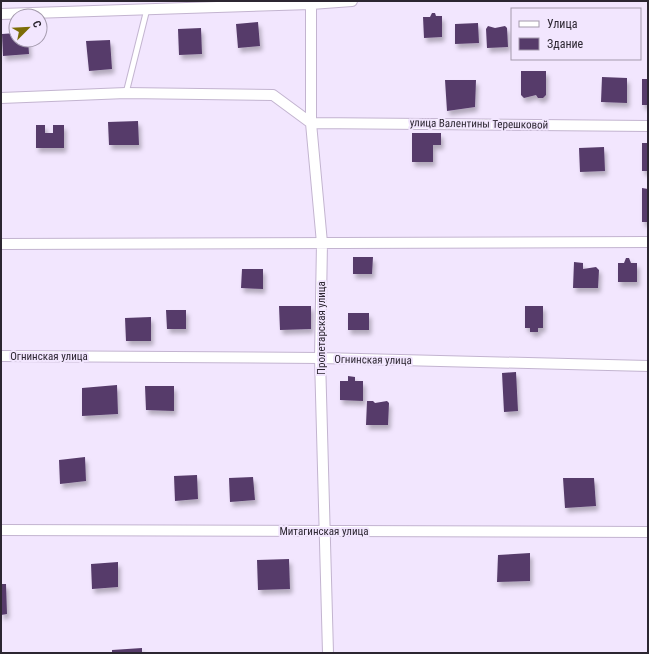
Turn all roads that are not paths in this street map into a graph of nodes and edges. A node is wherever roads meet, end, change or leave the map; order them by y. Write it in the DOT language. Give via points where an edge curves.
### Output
graph roads {
  1 [pos="352,1"];
  2 [pos="311,4"];
  3 [pos="147,9"];
  4 [pos="1,14"];
  5 [pos="126,93"];
  6 [pos="1,98"];
  7 [pos="311,123"];
  8 [pos="648,126"];
  9 [pos="648,242"];
  10 [pos="322,243"];
  11 [pos="1,244"];
  12 [pos="1,356"];
  13 [pos="320,358"];
  14 [pos="648,366"];
  15 [pos="1,530"];
  16 [pos="325,531"];
  17 [pos="648,532"];
  18 [pos="328,653"];
  1 -- 2 [label="street"];
  2 -- 3 [label="street"];
  2 -- 7 [label="street, Пролетарская улица"];
  3 -- 4 [label="street"];
  3 -- 5 [label="lane"];
  5 -- 6 [label="street"];
  5 -- 7 [label="street" via="273,96"];
  7 -- 8 [label="street, улица Валентины Терешковой"];
  7 -- 10 [label="street, Пролетарская улица"];
  9 -- 10 [label="street"];
  10 -- 11 [label="street"];
  10 -- 13 [label="street, Пролетарская улица"];
  12 -- 13 [label="street, Огнинская улица"];
  13 -- 14 [label="street, Огнинская улица"];
  13 -- 16 [label="street, Пролетарская улица"];
  15 -- 16 [label="street, Митагинская улица"];
  16 -- 17 [label="street, Митагинская улица"];
  16 -- 18 [label="street, Пролетарская улица"];
}
